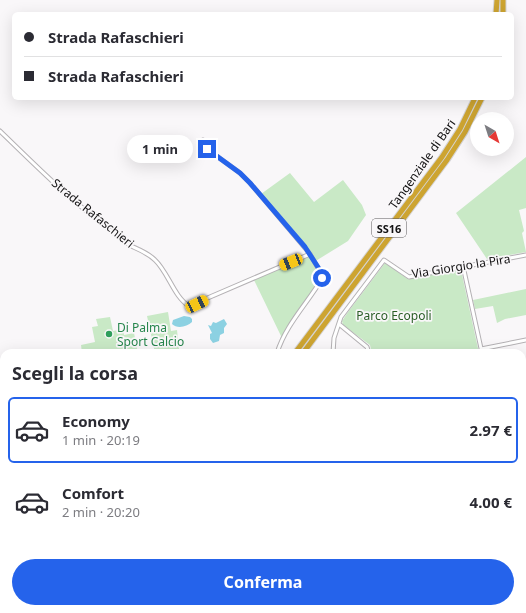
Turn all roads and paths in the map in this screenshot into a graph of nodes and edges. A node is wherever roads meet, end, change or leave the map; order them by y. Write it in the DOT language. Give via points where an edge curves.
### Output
graph roads {
  1 [pos="497,0"];
  2 [pos="504,0"];
  3 [pos="496,12"];
  4 [pos="503,12"];
  5 [pos="474,100"];
  6 [pos="481,100"];
  7 [pos="0,131"];
  8 [pos="203,140"];
  9 [pos="310,254"];
  10 [pos="526,255"];
  11 [pos="463,266"];
  12 [pos="339,324"];
  13 [pos="526,340"];
  14 [pos="278,349"];
  15 [pos="298,349"];
  16 [pos="306,349"];
  17 [pos="334,349"];
  18 [pos="368,349"];
  19 [pos="481,349"];
  20 [pos="489,349"];
  1 -- 3 [label="highway"];
  2 -- 4 [label="highway"];
  5 -- 15 [label="highway, Tangenziale di Bari / SS16" via="442,157"];
  6 -- 16 [label="highway, Tangenziale di Bari / SS16" via="447,160"];
  7 -- 9 [label="street, Strada Rafaschieri" via="72,199 123,240 156,260 189,306"];
  8 -- 9 [label="street" via="207,149 250,183"];
  9 -- 14 [label="street" via="323,277 290,324"];
  10 -- 11 [label="street, Via Giorgio la Pira"];
  11 -- 12 [label="street, Via Giorgio la Pira" via="409,277 384,260 341,317"];
  11 -- 19 [label="street"];
  12 -- 17 [label="street" via="334,338"];
  12 -- 18 [label="street"];
  13 -- 20 [label="street"];
}
